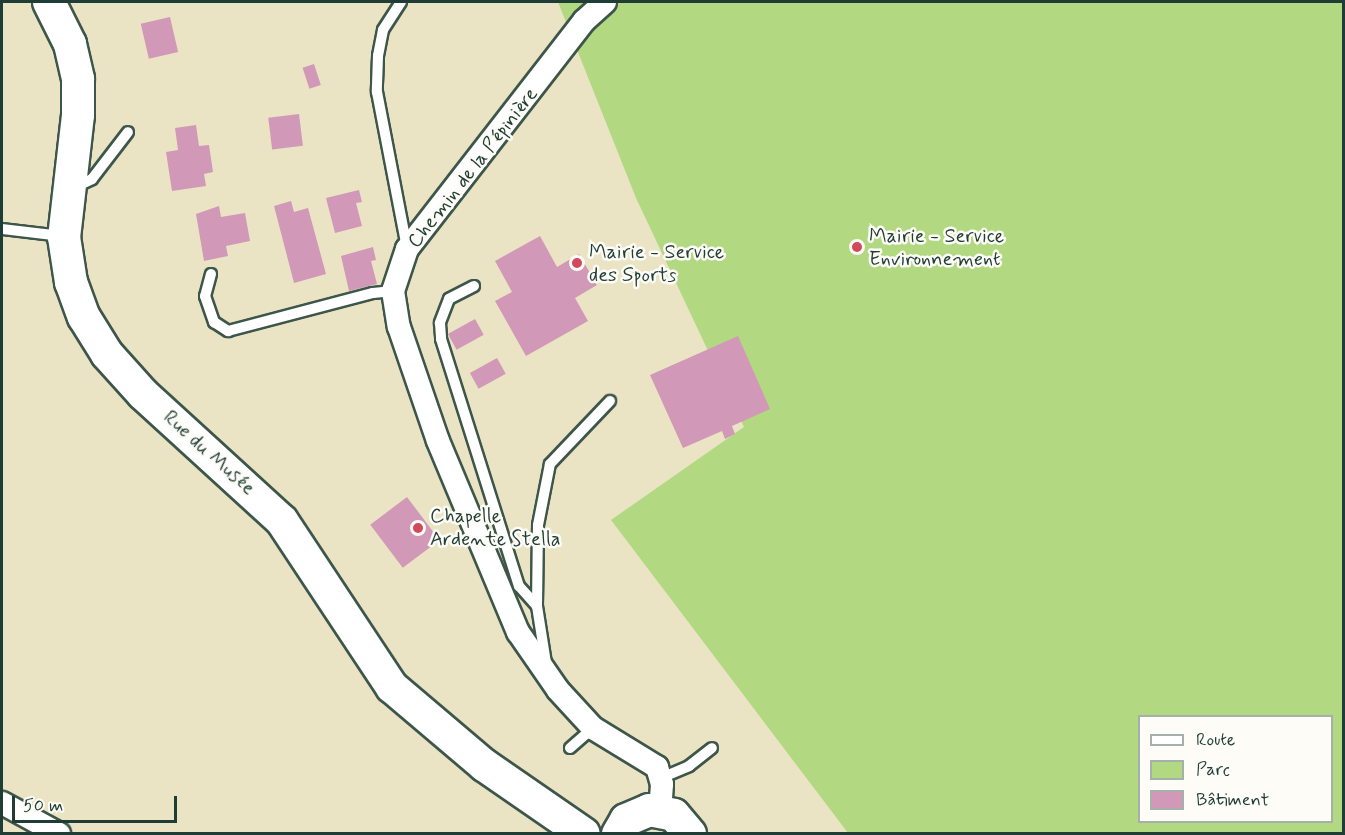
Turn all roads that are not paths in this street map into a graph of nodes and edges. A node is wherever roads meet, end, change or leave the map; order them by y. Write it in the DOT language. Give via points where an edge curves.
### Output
graph roads {
  1 [pos="49,2"];
  2 [pos="401,2"];
  3 [pos="605,2"];
  4 [pos="128,132"];
  5 [pos="70,190"];
  6 [pos="2,229"];
  7 [pos="64,237"];
  8 [pos="407,249"];
  9 [pos="211,274"];
  10 [pos="474,286"];
  11 [pos="393,291"];
  12 [pos="610,401"];
  13 [pos="537,606"];
  14 [pos="548,677"];
  15 [pos="593,728"];
  16 [pos="570,748"];
  17 [pos="712,748"];
  18 [pos="661,778"];
  19 [pos="2,803"];
  20 [pos="660,810"];
  21 [pos="572,824"];
  22 [pos="622,827"];
  23 [pos="59,834"];
  24 [pos="690,834"];
  1 -- 5 [label="main road, Rue du Musée" via="70,44 78,79"];
  2 -- 8 [label="lane" via="383,30 378,92"];
  3 -- 8 [label="street, Chemin de la Pépinière" via="584,21"];
  4 -- 5 [label="lane" via="92,179"];
  5 -- 7 [label="main road, Rue du Musée"];
  6 -- 7 [label="lane"];
  7 -- 21 [label="main road, Rue du Musée" via="70,282 84,317 107,354 143,394 282,521 392,687 484,765"];
  8 -- 11 [label="street, Chemin de la Pépinière"];
  9 -- 11 [label="lane" via="205,296 214,322 228,331"];
  10 -- 13 [label="lane" via="449,299 440,323 441,339 519,586"];
  11 -- 14 [label="street, Chemin de la Pépinière" via="399,327 438,441 518,633"];
  12 -- 13 [label="lane" via="550,464 538,525"];
  13 -- 14 [label="lane"];
  14 -- 15 [label="street, Chemin de la Pépinière"];
  15 -- 16 [label="lane"];
  15 -- 18 [label="street, Chemin de la Pépinière" via="657,767"];
  17 -- 18 [label="lane" via="689,766"];
  18 -- 20 [label="street"];
  19 -- 23 [label="street"];
  20 -- 22 [label="main road, Rue du Musée" via="637,813"];
  20 -- 24 [label="main road" via="674,814"];
  21 -- 22 [label="main road, Rue du Musée" via="592,822"];
}
